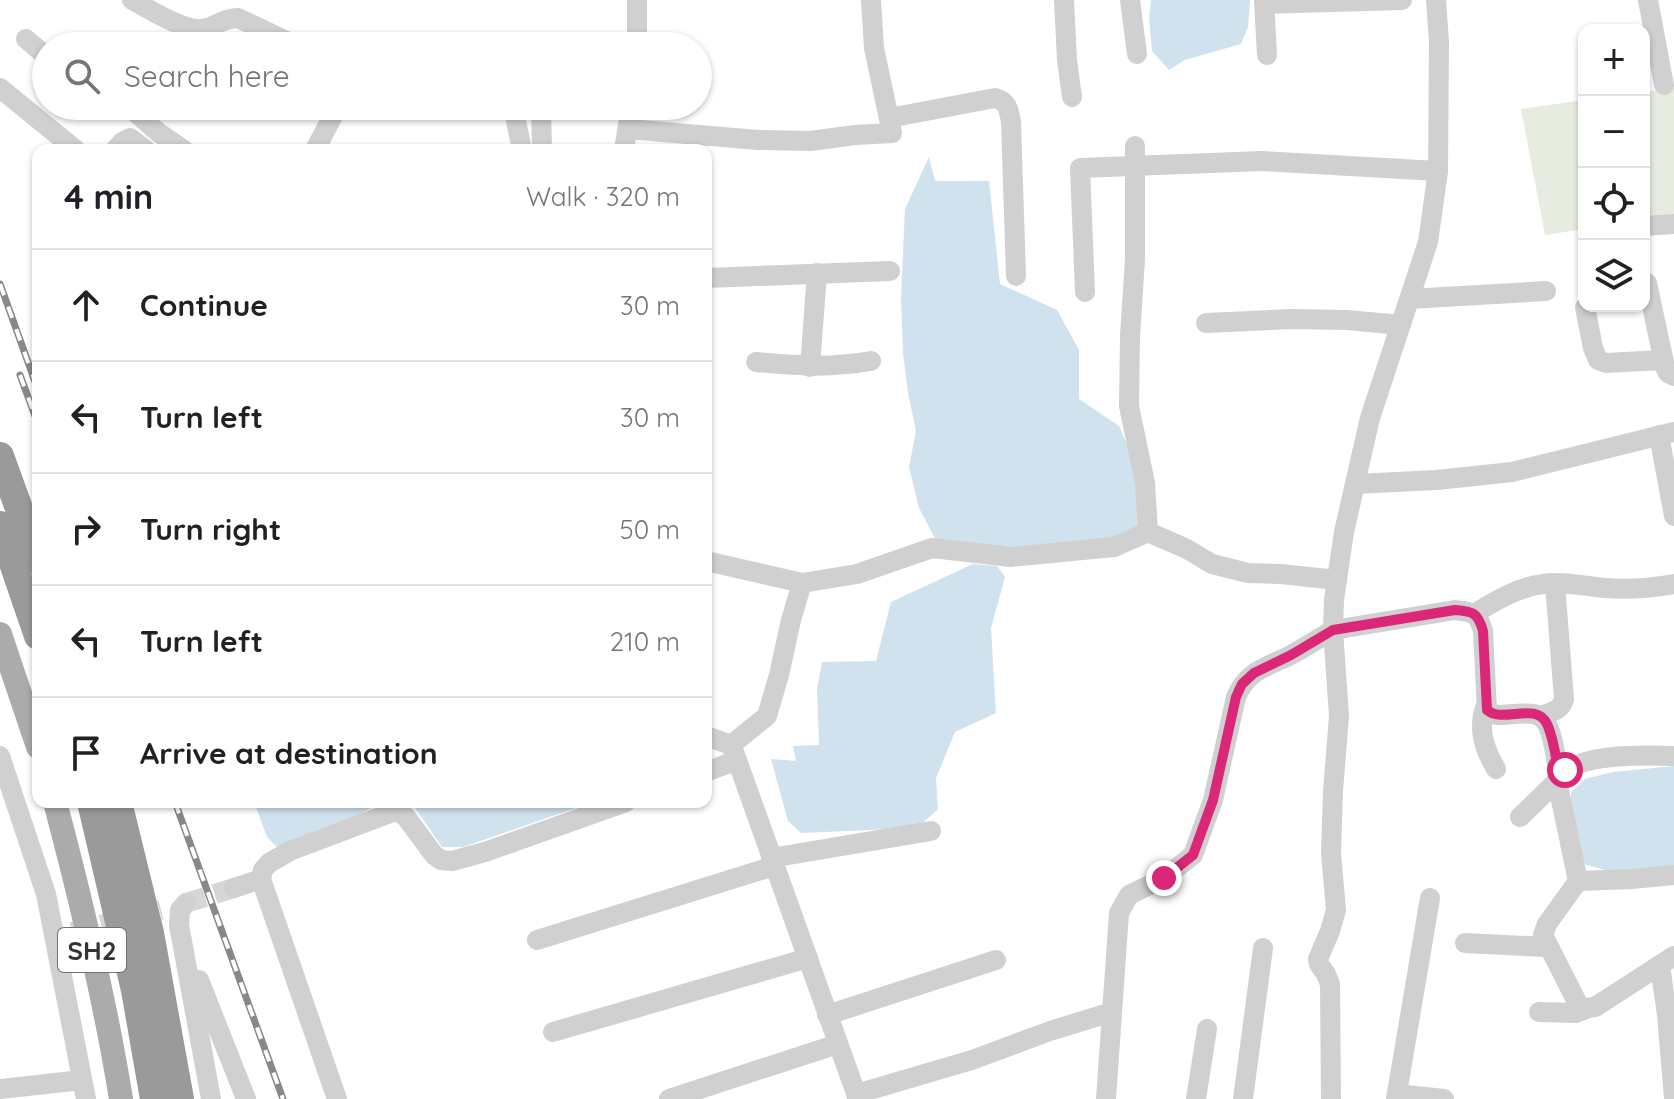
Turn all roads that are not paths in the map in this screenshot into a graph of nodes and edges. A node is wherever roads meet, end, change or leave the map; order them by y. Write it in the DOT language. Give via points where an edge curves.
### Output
graph roads {
  1 [pos="132,0"];
  2 [pos="637,0"];
  3 [pos="871,0"];
  4 [pos="1064,0"];
  5 [pos="1130,0"];
  6 [pos="1402,0"];
  7 [pos="1436,0"];
  8 [pos="1648,0"];
  9 [pos="1264,2"];
  10 [pos="268,32"];
  11 [pos="637,32"];
  12 [pos="26,39"];
  13 [pos="32,44"];
  14 [pos="1137,54"];
  15 [pos="1267,55"];
  16 [pos="1664,85"];
  17 [pos="0,88"];
  18 [pos="1072,97"];
  19 [pos="32,114"];
  20 [pos="889,118"];
  21 [pos="39,120"];
  22 [pos="144,120"];
  23 [pos="331,120"];
  24 [pos="516,120"];
  25 [pos="541,120"];
  26 [pos="629,120"];
  27 [pos="656,120"];
  28 [pos="69,144"];
  29 [pos="120,144"];
  30 [pos="138,144"];
  31 [pos="175,144"];
  32 [pos="318,144"];
  33 [pos="521,144"];
  34 [pos="542,144"];
  35 [pos="625,144"];
  36 [pos="1135,156"];
  37 [pos="1438,171"];
  38 [pos="1674,224"];
  39 [pos="1650,226"];
  40 [pos="890,271"];
  41 [pos="817,273"];
  42 [pos="1016,276"];
  43 [pos="712,278"];
  44 [pos="1546,291"];
  45 [pos="1085,292"];
  46 [pos="1650,295"];
  47 [pos="1409,299"];
  48 [pos="1586,312"];
  49 [pos="1206,323"];
  50 [pos="1401,325"];
  51 [pos="871,361"];
  52 [pos="756,362"];
  53 [pos="810,367"];
  54 [pos="1669,368"];
  55 [pos="1666,434"];
  56 [pos="0,456"];
  57 [pos="1355,484"];
  58 [pos="1674,516"];
  59 [pos="0,525"];
  60 [pos="1148,532"];
  61 [pos="32,544"];
  62 [pos="712,562"];
  63 [pos="1337,580"];
  64 [pos="802,583"];
  65 [pos="1555,584"];
  66 [pos="1674,584"];
  67 [pos="1474,614"];
  68 [pos="32,618"];
  69 [pos="1333,630"];
  70 [pos="0,634"];
  71 [pos="1486,705"];
  72 [pos="1541,716"];
  73 [pos="32,729"];
  74 [pos="712,739"];
  75 [pos="734,752"];
  76 [pos="0,756"];
  77 [pos="1674,756"];
  78 [pos="712,768"];
  79 [pos="1496,769"];
  80 [pos="1558,778"];
  81 [pos="56,808"];
  82 [pos="92,808"];
  83 [pos="119,808"];
  84 [pos="609,808"];
  85 [pos="1520,817"];
  86 [pos="931,831"];
  87 [pos="772,862"];
  88 [pos="1674,875"];
  89 [pos="261,879"];
  90 [pos="1578,881"];
  91 [pos="234,888"];
  92 [pos="1430,898"];
  93 [pos="161,910"];
  94 [pos="182,936"];
  95 [pos="537,940"];
  96 [pos="1465,943"];
  97 [pos="1547,947"];
  98 [pos="1263,948"];
  99 [pos="808,958"];
  100 [pos="996,960"];
  101 [pos="1667,961"];
  102 [pos="1589,1008"];
  103 [pos="1112,1012"];
  104 [pos="1539,1012"];
  105 [pos="827,1015"];
  106 [pos="1207,1029"];
  107 [pos="553,1032"];
  108 [pos="838,1044"];
  109 [pos="0,1089"];
  110 [pos="84,1089"];
  111 [pos="857,1096"];
  112 [pos="1396,1096"];
  113 [pos="1674,1098"];
  114 [pos="121,1099"];
  115 [pos="154,1099"];
  116 [pos="180,1099"];
  117 [pos="211,1099"];
  118 [pos="246,1099"];
  119 [pos="337,1099"];
  120 [pos="669,1099"];
  121 [pos="1106,1099"];
  122 [pos="1196,1099"];
  123 [pos="1243,1099"];
  124 [pos="1331,1099"];
  125 [pos="1444,1099"];
  1 -- 10 [label="street" via="196,29 238,18"];
  2 -- 11 [label="street"];
  3 -- 20 [label="street" via="874,48"];
  4 -- 18 [label="street"];
  5 -- 14 [label="street"];
  6 -- 9 [label="street"];
  7 -- 37 [label="street"];
  8 -- 16 [label="street"];
  9 -- 15 [label="street"];
  12 -- 13 [label="street"];
  17 -- 19 [label="street"];
  20 -- 27 [label="street" via="892,133 810,141 758,140"];
  20 -- 42 [label="street" via="995,98 1006,103"];
  21 -- 28 [label="street"];
  22 -- 31 [label="street"];
  23 -- 32 [label="street"];
  24 -- 33 [label="street"];
  25 -- 34 [label="street"];
  26 -- 35 [label="street"];
  29 -- 30 [label="street" via="130,138"];
  36 -- 37 [label="street"];
  36 -- 45 [label="street" via="1080,168"];
  36 -- 60 [label="street" via="1129,406 1145,483"];
  37 -- 47 [label="street" via="1428,242"];
  38 -- 39 [label="street"];
  40 -- 41 [label="street"];
  41 -- 43 [label="street"];
  41 -- 53 [label="street"];
  44 -- 47 [label="street"];
  46 -- 54 [label="street"];
  47 -- 50 [label="street"];
  48 -- 54 [label="street" via="1601,363"];
  49 -- 50 [label="street" via="1320,319"];
  50 -- 57 [label="street"];
  51 -- 53 [label="street"];
  52 -- 53 [label="street"];
  55 -- 57 [label="street" via="1512,472"];
  55 -- 58 [label="street"];
  56 -- 61 [label="highway"];
  57 -- 63 [label="street"];
  59 -- 68 [label="highway"];
  60 -- 63 [label="street" via="1212,564 1248,573"];
  60 -- 64 [label="street" via="1114,547 1011,557 932,548 857,574"];
  62 -- 64 [label="street"];
  63 -- 69 [label="street"];
  64 -- 75 [label="street" via="767,716"];
  65 -- 66 [label="street"];
  65 -- 67 [label="street" via="1527,587"];
  65 -- 72 [label="street" via="1564,699 1559,709"];
  67 -- 69 [label="street" via="1455,610"];
  67 -- 71 [label="street" via="1483,631"];
  69 -- 103 [label="street" via="1242,684 1213,800 1193,855 1164,878 1129,895 1119,913"];
  69 -- 124 [label="street" via="1339,716 1331,853 1336,910 1318,959 1330,984"];
  70 -- 73 [label="main road"];
  71 -- 72 [label="street" via="1497,715"];
  71 -- 79 [label="street" via="1481,722 1484,749"];
  72 -- 80 [label="street" via="1549,729"];
  74 -- 75 [label="street"];
  75 -- 78 [label="street"];
  75 -- 87 [label="street"];
  76 -- 110 [label="street" via="63,935"];
  77 -- 80 [label="street" via="1590,760"];
  80 -- 85 [label="street"];
  80 -- 90 [label="street"];
  81 -- 114 [label="main road, SH2"];
  82 -- 115 [label="highway"];
  83 -- 116 [label="highway" via="150,933"];
  84 -- 89 [label="street" via="452,861 434,855 406,817 393,812 290,851 269,863"];
  86 -- 87 [label="street"];
  87 -- 95 [label="street"];
  87 -- 99 [label="street"];
  88 -- 90 [label="street"];
  89 -- 91 [label="street"];
  89 -- 119 [label="street"];
  90 -- 97 [label="street" via="1543,931"];
  92 -- 112 [label="street"];
  93 -- 94 [label="street" via="186,903 178,915"];
  94 -- 117 [label="street"];
  94 -- 118 [label="street"];
  96 -- 97 [label="street"];
  97 -- 102 [label="street" via="1578,1004"];
  98 -- 123 [label="street"];
  99 -- 105 [label="street"];
  99 -- 107 [label="street"];
  100 -- 105 [label="street"];
  101 -- 102 [label="street"];
  101 -- 113 [label="street"];
  102 -- 104 [label="street"];
  103 -- 111 [label="street"];
  103 -- 121 [label="street"];
  105 -- 108 [label="street"];
  106 -- 122 [label="street"];
  108 -- 111 [label="street"];
  108 -- 120 [label="street"];
  109 -- 110 [label="street"];
  112 -- 125 [label="street"];
}
